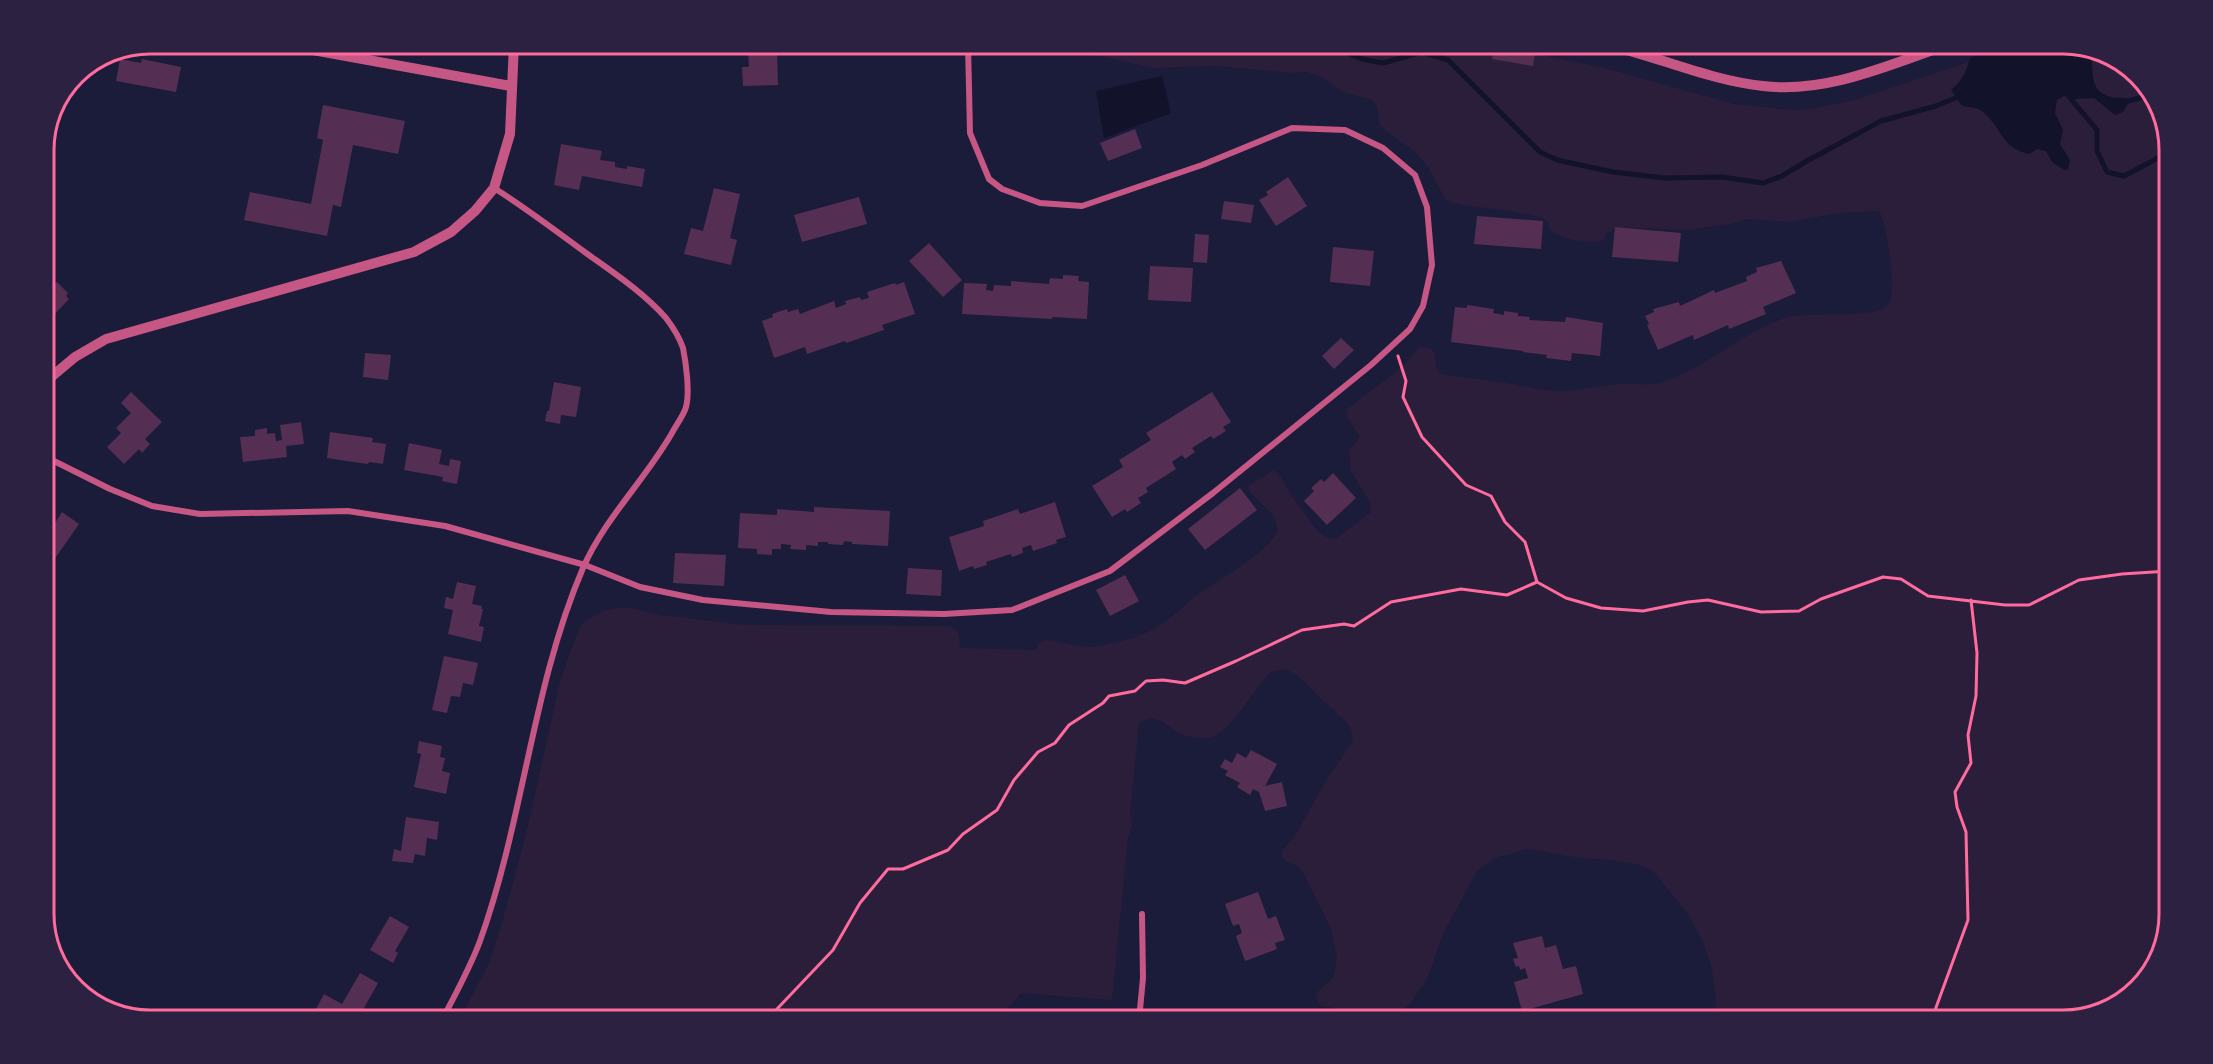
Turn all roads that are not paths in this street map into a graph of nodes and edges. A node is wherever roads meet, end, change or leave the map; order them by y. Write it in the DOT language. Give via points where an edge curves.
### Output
graph roads {
  1 [pos="335,54"];
  2 [pos="513,54"];
  3 [pos="968,54"];
  4 [pos="1638,54"];
  5 [pos="1920,54"];
  6 [pos="511,86"];
  7 [pos="494,188"];
  8 [pos="54,375"];
  9 [pos="54,461"];
  10 [pos="585,565"];
  11 [pos="1142,914"];
  12 [pos="447,1010"];
  13 [pos="1140,1010"];
  1 -- 6 [label="street"];
  2 -- 6 [label="street"];
  3 -- 10 [label="street" via="970,133 989,178 1002,189 1040,203 1082,206 1202,165 1292,128 1345,130 1383,148 1415,175 1427,207 1432,265 1423,306 1410,328 1371,365 1110,571 1012,610 944,614 831,612 703,600 640,587"];
  4 -- 5 [label="street" via="1720,78 1799,87 1844,79"];
  6 -- 7 [label="street" via="510,134"];
  7 -- 8 [label="street" via="451,232 414,252 106,339"];
  7 -- 10 [label="street" via="645,298 668,320 682,346 686,407 658,456 608,522"];
  9 -- 10 [label="street" via="152,506 200,514 348,511 445,526"];
  10 -- 12 [label="street" via="554,649 499,879 479,942"];
  11 -- 13 [label="street"];
}
